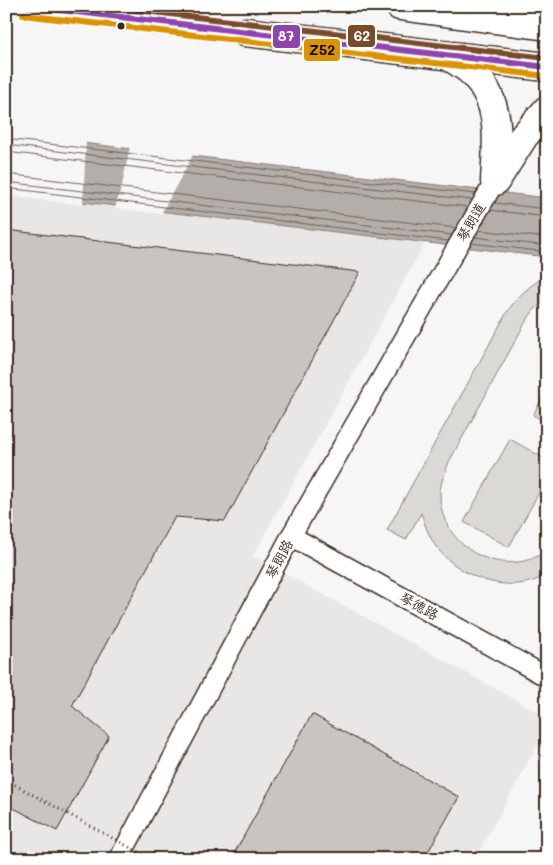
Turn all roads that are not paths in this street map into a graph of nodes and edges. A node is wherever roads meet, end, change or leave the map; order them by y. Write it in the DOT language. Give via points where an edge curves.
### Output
graph roads {
  1 [pos="400,6"];
  2 [pos="547,26"];
  3 [pos="245,32"];
  4 [pos="448,56"];
  5 [pos="547,67"];
  6 [pos="547,110"];
  7 [pos="495,181"];
  8 [pos="448,263"];
  9 [pos="291,536"];
  10 [pos="547,676"];
  11 [pos="119,859"];
  1 -- 2 [label="main road"];
  3 -- 4 [label="main road"];
  4 -- 5 [label="main road"];
  4 -- 7 [label="main road" via="474,74 491,99 498,128"];
  6 -- 7 [label="main road" via="524,136"];
  7 -- 8 [label="street, 琴朗道"];
  8 -- 9 [label="street, 琴朗路"];
  9 -- 10 [label="street, 琴德路"];
  9 -- 11 [label="street, 琴朗路"];
}
